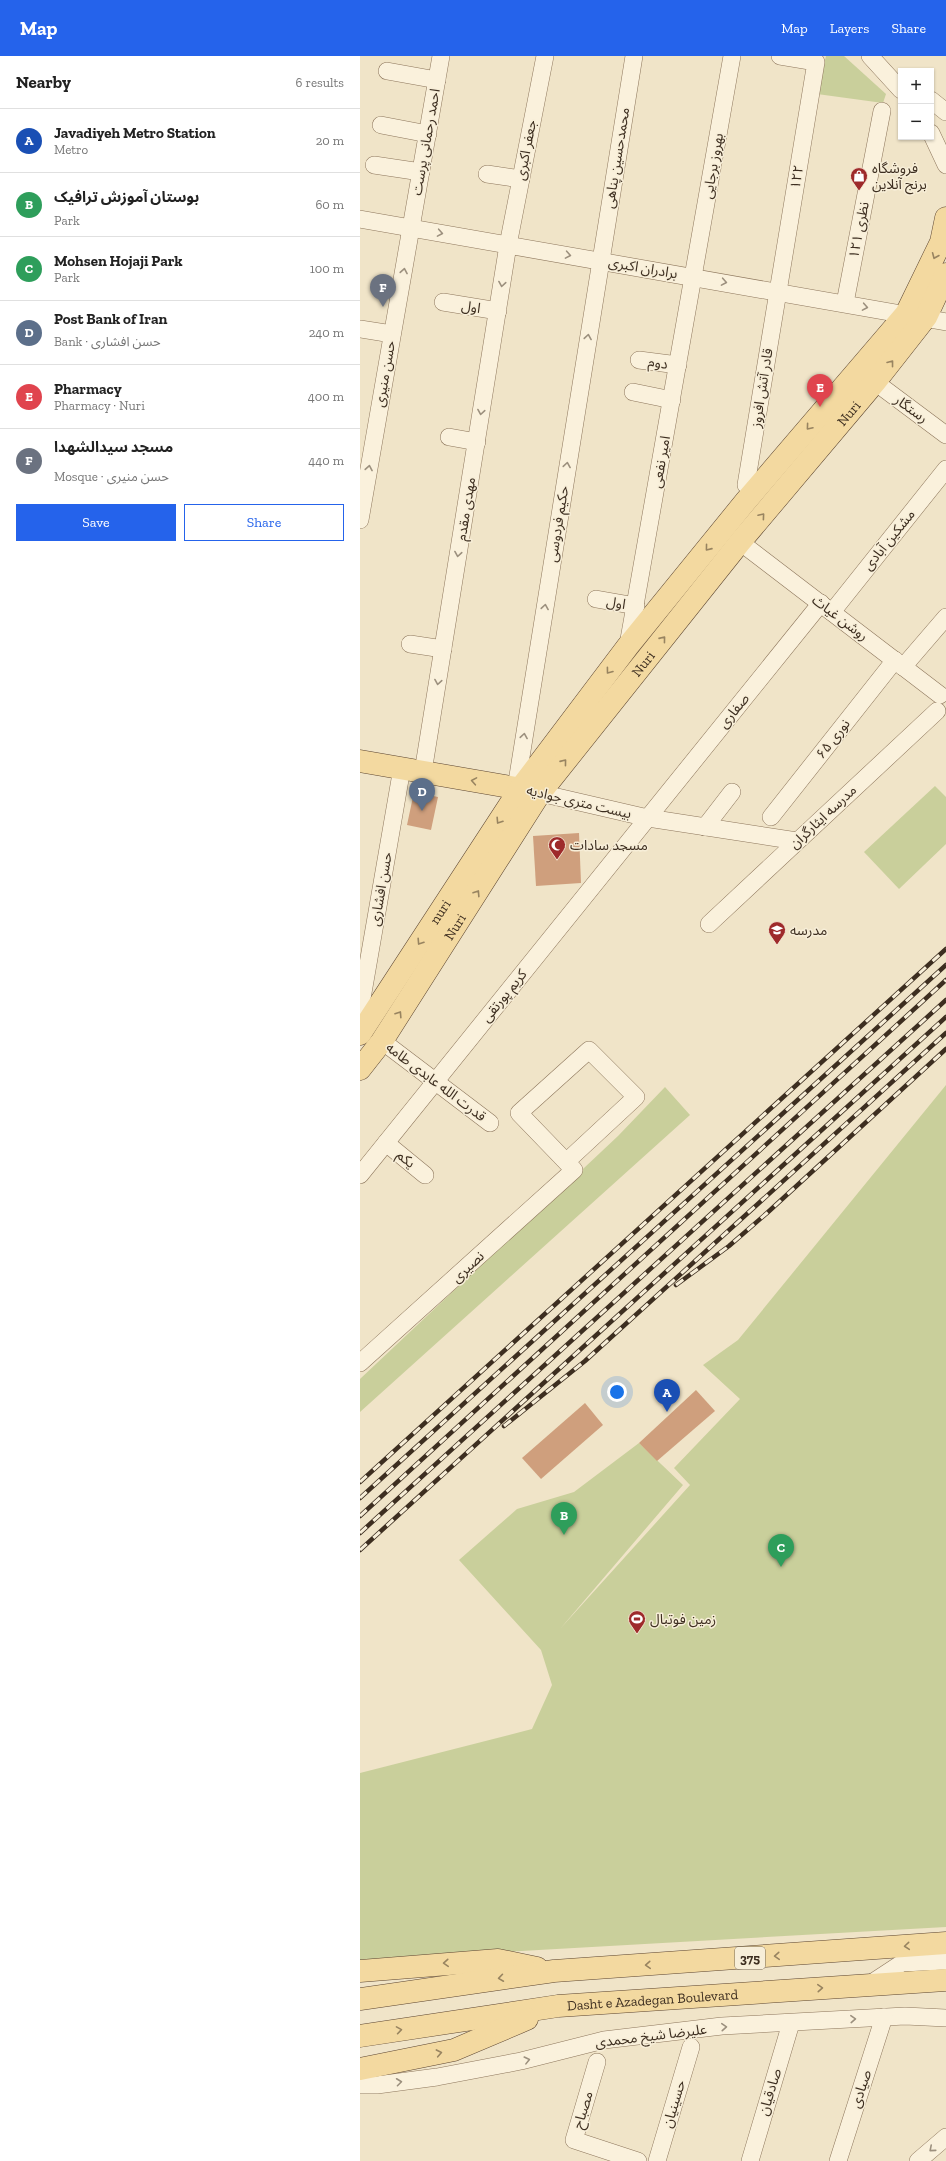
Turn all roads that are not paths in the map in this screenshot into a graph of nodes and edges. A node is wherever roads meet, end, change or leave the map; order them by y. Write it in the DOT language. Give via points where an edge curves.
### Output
graph roads {
  1 [pos="441,56"];
  2 [pos="545,56"];
  3 [pos="634,56"];
  4 [pos="732,56"];
  5 [pos="780,56"];
  6 [pos="870,56"];
  7 [pos="874,56"];
  8 [pos="387,71"];
  9 [pos="898,75"];
  10 [pos="437,80"];
  11 [pos="898,87"];
  12 [pos="934,102"];
  13 [pos="882,111"];
  14 [pos="946,112"];
  15 [pos="381,124"];
  16 [pos="428,134"];
  17 [pos="934,139"];
  18 [pos="946,165"];
  19 [pos="374,166"];
  20 [pos="421,172"];
  21 [pos="487,174"];
  22 [pos="521,179"];
  23 [pos="946,218"];
  24 [pos="360,219"];
  25 [pos="411,228"];
  26 [pos="508,245"];
  27 [pos="600,261"];
  28 [pos="946,274"];
  29 [pos="694,277"];
  30 [pos="778,292"];
  31 [pos="444,302"];
  32 [pos="845,303"];
  33 [pos="498,311"];
  34 [pos="926,318"];
  35 [pos="360,329"];
  36 [pos="392,334"];
  37 [pos="639,360"];
  38 [pos="678,366"];
  39 [pos="867,376"];
  40 [pos="633,392"];
  41 [pos="672,400"];
  42 [pos="946,435"];
  43 [pos="448,437"];
  44 [pos="476,442"];
  45 [pos="946,469"];
  46 [pos="746,485"];
  47 [pos="360,520"];
  48 [pos="732,535"];
  49 [pos="596,599"];
  50 [pos="636,606"];
  51 [pos="826,608"];
  52 [pos="946,617"];
  53 [pos="410,644"];
  54 [pos="628,646"];
  55 [pos="443,649"];
  56 [pos="899,664"];
  57 [pos="939,703"];
  58 [pos="360,761"];
  59 [pos="402,768"];
  60 [pos="423,772"];
  61 [pos="525,790"];
  62 [pos="732,792"];
  63 [pos="771,817"];
  64 [pos="648,818"];
  65 [pos="705,827"];
  66 [pos="797,842"];
  67 [pos="709,924"];
  68 [pos="360,1010"];
  69 [pos="360,1034"];
  70 [pos="382,1041"];
  71 [pos="360,1068"];
  72 [pos="435,1081"];
  73 [pos="490,1123"];
  74 [pos="386,1143"];
  75 [pos="570,1166"];
  76 [pos="360,1175"];
  77 [pos="426,1175"];
  78 [pos="360,1363"];
  79 [pos="946,1944"];
  80 [pos="946,1961"];
  81 [pos="360,1970"];
  82 [pos="554,1971"];
  83 [pos="946,1980"];
  84 [pos="875,1984"];
  85 [pos="946,1988"];
  86 [pos="360,1999"];
  87 [pos="558,2006"];
  88 [pos="884,2017"];
  89 [pos="946,2018"];
  90 [pos="791,2023"];
  91 [pos="360,2036"];
  92 [pos="691,2047"];
  93 [pos="597,2062"];
  94 [pos="360,2069"];
  95 [pos="360,2085"];
  96 [pos="946,2137"];
  97 [pos="638,2161"];
  98 [pos="657,2161"];
  99 [pos="750,2161"];
  100 [pos="838,2161"];
  101 [pos="918,2161"];
  1 -- 10 [label="street, احمد رحمانی پرست"];
  2 -- 22 [label="street, جعفر اکبری"];
  3 -- 27 [label="street, محمدحسین پناهی"];
  4 -- 29 [label="street, بهروز برجایی"];
  5 -- 30 [label="street, ۱۲۲" via="816,62"];
  6 -- 11 [label="street"];
  7 -- 9 [label="street"];
  8 -- 10 [label="street"];
  10 -- 16 [label="street, احمد رحمانی پرست"];
  12 -- 14 [label="street"];
  13 -- 32 [label="street, نظری ۱۲۱"];
  15 -- 16 [label="street"];
  16 -- 20 [label="street, احمد رحمانی پرست"];
  17 -- 18 [label="street"];
  19 -- 20 [label="street"];
  20 -- 25 [label="street, احمد رحمانی پرست"];
  21 -- 22 [label="street"];
  22 -- 26 [label="street, جعفر اکبری"];
  23 -- 34 [label="main road, Nuri, one-way"];
  24 -- 25 [label="street, برادران اکبری"];
  25 -- 26 [label="street, برادران اکبری, one-way"];
  36 -- 25 [label="street, حسن منیری, one-way"];
  26 -- 27 [label="street, برادران اکبری, one-way"];
  26 -- 33 [label="street, مهدی مقدم, one-way"];
  27 -- 29 [label="street, برادران اکبری"];
  61 -- 27 [label="street, حکیم فردوسی, one-way"];
  28 -- 34 [label="main road, Nuri"];
  29 -- 30 [label="street, برادران اکبری, one-way"];
  29 -- 38 [label="street, امیر نفعی"];
  30 -- 32 [label="street, برادران اکبری"];
  30 -- 46 [label="street, قادر آتش افروز"];
  31 -- 33 [label="street, اول"];
  32 -- 34 [label="street, برادران اکبری, one-way"];
  33 -- 44 [label="street, مهدی مقدم, one-way"];
  34 -- 39 [label="main road, Nuri"];
  35 -- 36 [label="street"];
  47 -- 36 [label="street, حسن منیری, one-way"];
  37 -- 38 [label="street, دوم"];
  38 -- 41 [label="street, امیر نفعی"];
  39 -- 42 [label="street, رستگار"];
  39 -- 48 [label="main road, Nuri"];
  40 -- 41 [label="street"];
  41 -- 50 [label="street, امیر نفعی" via="666,467"];
  43 -- 44 [label="street"];
  44 -- 55 [label="street, مهدی مقدم, one-way"];
  45 -- 51 [label="street, مشکین آبادی"];
  48 -- 51 [label="street, روشن غیاث"];
  48 -- 54 [label="main road, Nuri, one-way"];
  61 -- 48 [label="main road, Nuri, one-way"];
  49 -- 50 [label="street, اول"];
  50 -- 54 [label="street, امیر نفعی"];
  51 -- 56 [label="street, روشن غیاث"];
  51 -- 64 [label="street, صفاری"];
  52 -- 56 [label="street, نوری ۶۵"];
  53 -- 55 [label="street"];
  54 -- 61 [label="main road, Nuri, one-way"];
  55 -- 60 [label="street, مهدی مقدم, one-way"];
  56 -- 57 [label="street, روشن غیاث"];
  56 -- 63 [label="street, نوری ۶۵"];
  57 -- 66 [label="street, مدرسه ایثارگران"];
  58 -- 59 [label="main road, بیست متری جوادیه"];
  59 -- 60 [label="main road, بیست متری جوادیه"];
  59 -- 68 [label="street, حسن افشاری"];
  61 -- 60 [label="main road, بیست متری جوادیه, one-way"];
  61 -- 64 [label="street, بیست متری جوادیه"];
  61 -- 69 [label="main road, nuri, one-way"];
  70 -- 61 [label="main road, Nuri, one-way"];
  62 -- 65 [label="street"];
  64 -- 65 [label="street, بیست متری جوادیه"];
  64 -- 72 [label="street, کریم پورتقی"];
  65 -- 66 [label="street, بیست متری جوادیه"];
  66 -- 67 [label="street, مدرسه ایثارگران"];
  70 -- 71 [label="main road, Nuri"];
  70 -- 72 [label="street, قدرت الله عابدی طامه"];
  72 -- 73 [label="street, قدرت الله عابدی طامه"];
  72 -- 74 [label="street, کریم پورتقی"];
  74 -- 76 [label="street, کریم پورتقی"];
  74 -- 77 [label="street, یکم"];
  75 -- 75 [label="street, نصیری" via="636,1097 589,1050 519,1113"];
  75 -- 78 [label="street, نصیری"];
  79 -- 82 [label="main road, 375, one-way"];
  80 -- 84 [label="street" via="902,1963"];
  82 -- 81 [label="main road, one-way" via="498,1960"];
  82 -- 86 [label="main road, 375, one-way"];
  83 -- 84 [label="main road, Dasht e Azadegan Boulevard"];
  84 -- 85 [label="street"];
  87 -- 84 [label="main road, Dasht e Azadegan Boulevard, one-way"];
  91 -- 87 [label="main road, Dasht e Azadegan Boulevard, one-way"];
  94 -- 87 [label="main road, one-way" via="454,2050"];
  88 -- 89 [label="street, علیرضا شیخ محمدی"];
  90 -- 88 [label="street, علیرضا شیخ محمدی, one-way"];
  88 -- 100 [label="street, صیادی"];
  95 -- 90 [label="street, علیرضا شیخ محمدی, one-way" via="444,2076 521,2061 604,2040 722,2026"];
  90 -- 99 [label="street, صادقیان"];
  92 -- 98 [label="street, حسینیان"];
  93 -- 97 [label="street, مصباح" via="574,2140"];
  96 -- 101 [label="street, one-way"];
}
